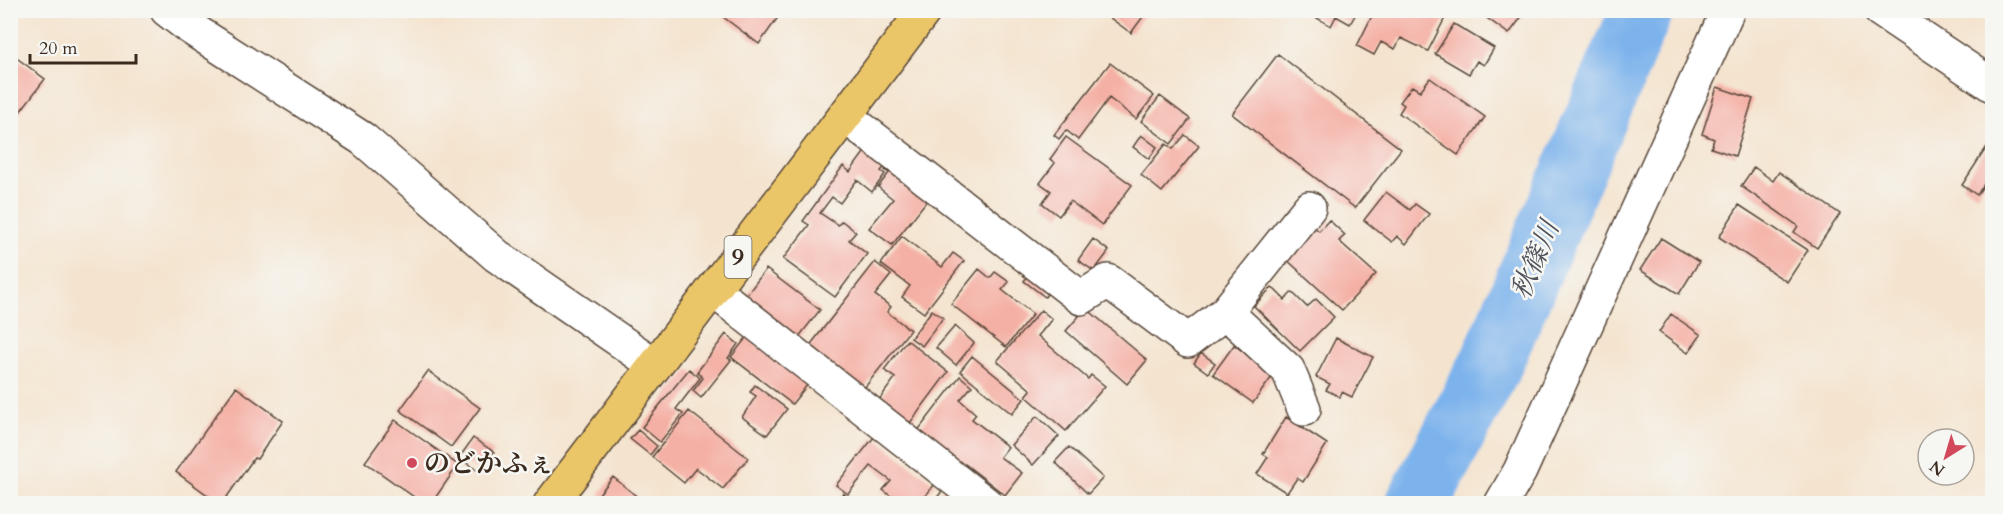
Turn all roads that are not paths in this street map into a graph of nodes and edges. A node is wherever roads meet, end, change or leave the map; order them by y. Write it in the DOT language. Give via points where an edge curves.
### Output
graph roads {
  1 [pos="167,10"];
  2 [pos="925,10"];
  3 [pos="1728,10"];
  4 [pos="1883,11"];
  5 [pos="1992,85"];
  6 [pos="845,116"];
  7 [pos="1309,208"];
  8 [pos="713,290"];
  9 [pos="1226,312"];
  10 [pos="656,365"];
  11 [pos="1304,409"];
  12 [pos="550,504"];
  13 [pos="986,504"];
  14 [pos="1501,504"];
  1 -- 10 [label="street" via="363,140 497,256"];
  2 -- 6 [label="main road, 9"];
  3 -- 14 [label="street" via="1520,471"];
  4 -- 5 [label="street"];
  6 -- 8 [label="main road, 9"];
  6 -- 9 [label="street" via="1081,298 1108,281 1188,341"];
  7 -- 9 [label="street"];
  8 -- 10 [label="main road, 9"];
  8 -- 13 [label="street"];
  9 -- 11 [label="street" via="1288,370"];
  10 -- 12 [label="main road, 9"];
}
